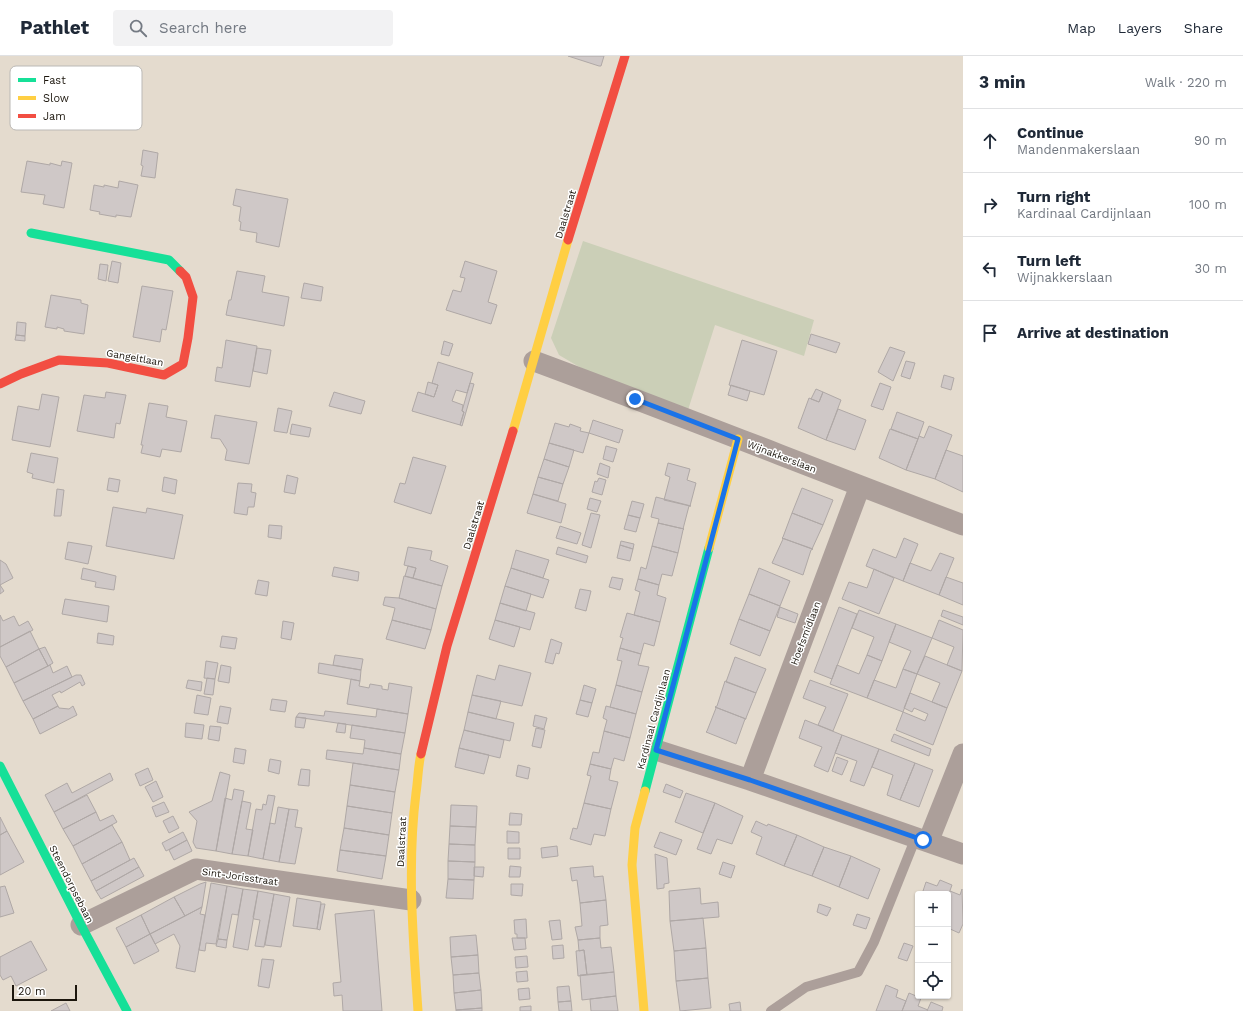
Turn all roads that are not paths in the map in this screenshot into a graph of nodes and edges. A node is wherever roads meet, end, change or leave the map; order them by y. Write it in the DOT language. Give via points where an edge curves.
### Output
graph roads {
  1 [pos="625,56"];
  2 [pos="30,233"];
  3 [pos="534,361"];
  4 [pos="0,384"];
  5 [pos="738,439"];
  6 [pos="860,486"];
  7 [pos="963,525"];
  8 [pos="656,750"];
  9 [pos="963,754"];
  10 [pos="0,766"];
  11 [pos="750,780"];
  12 [pos="922,839"];
  13 [pos="963,854"];
  14 [pos="411,900"];
  15 [pos="81,925"];
  16 [pos="126,1011"];
  17 [pos="418,1011"];
  18 [pos="644,1011"];
  19 [pos="771,1011"];
  1 -- 3 [label="street, Daalstraat"];
  2 -- 4 [label="street, Gangeltlaan" via="169,260 186,277 193,297 188,338 182,364 164,375 108,362 59,360"];
  3 -- 5 [label="street, Wijnakkerslaan"];
  3 -- 14 [label="street, Daalstraat" via="447,646 420,760 413,823"];
  5 -- 6 [label="street, Wijnakkerslaan"];
  5 -- 8 [label="street, Kardinaal Cardijnlaan"];
  6 -- 7 [label="street, Wijnakkerslaan"];
  6 -- 11 [label="street, Hoefsmidlaan"];
  8 -- 11 [label="street"];
  8 -- 18 [label="street, Kardinaal Cardijnlaan" via="635,828 632,864"];
  9 -- 12 [label="street"];
  10 -- 15 [label="street, Steendorpsebaan"];
  11 -- 12 [label="street"];
  12 -- 13 [label="street"];
  12 -- 19 [label="lane" via="858,972 806,987"];
  14 -- 15 [label="street, Sint-Jorisstraat" via="196,870"];
  14 -- 17 [label="street, Daalstraat"];
  15 -- 16 [label="street, Steendorpsebaan"];
}
